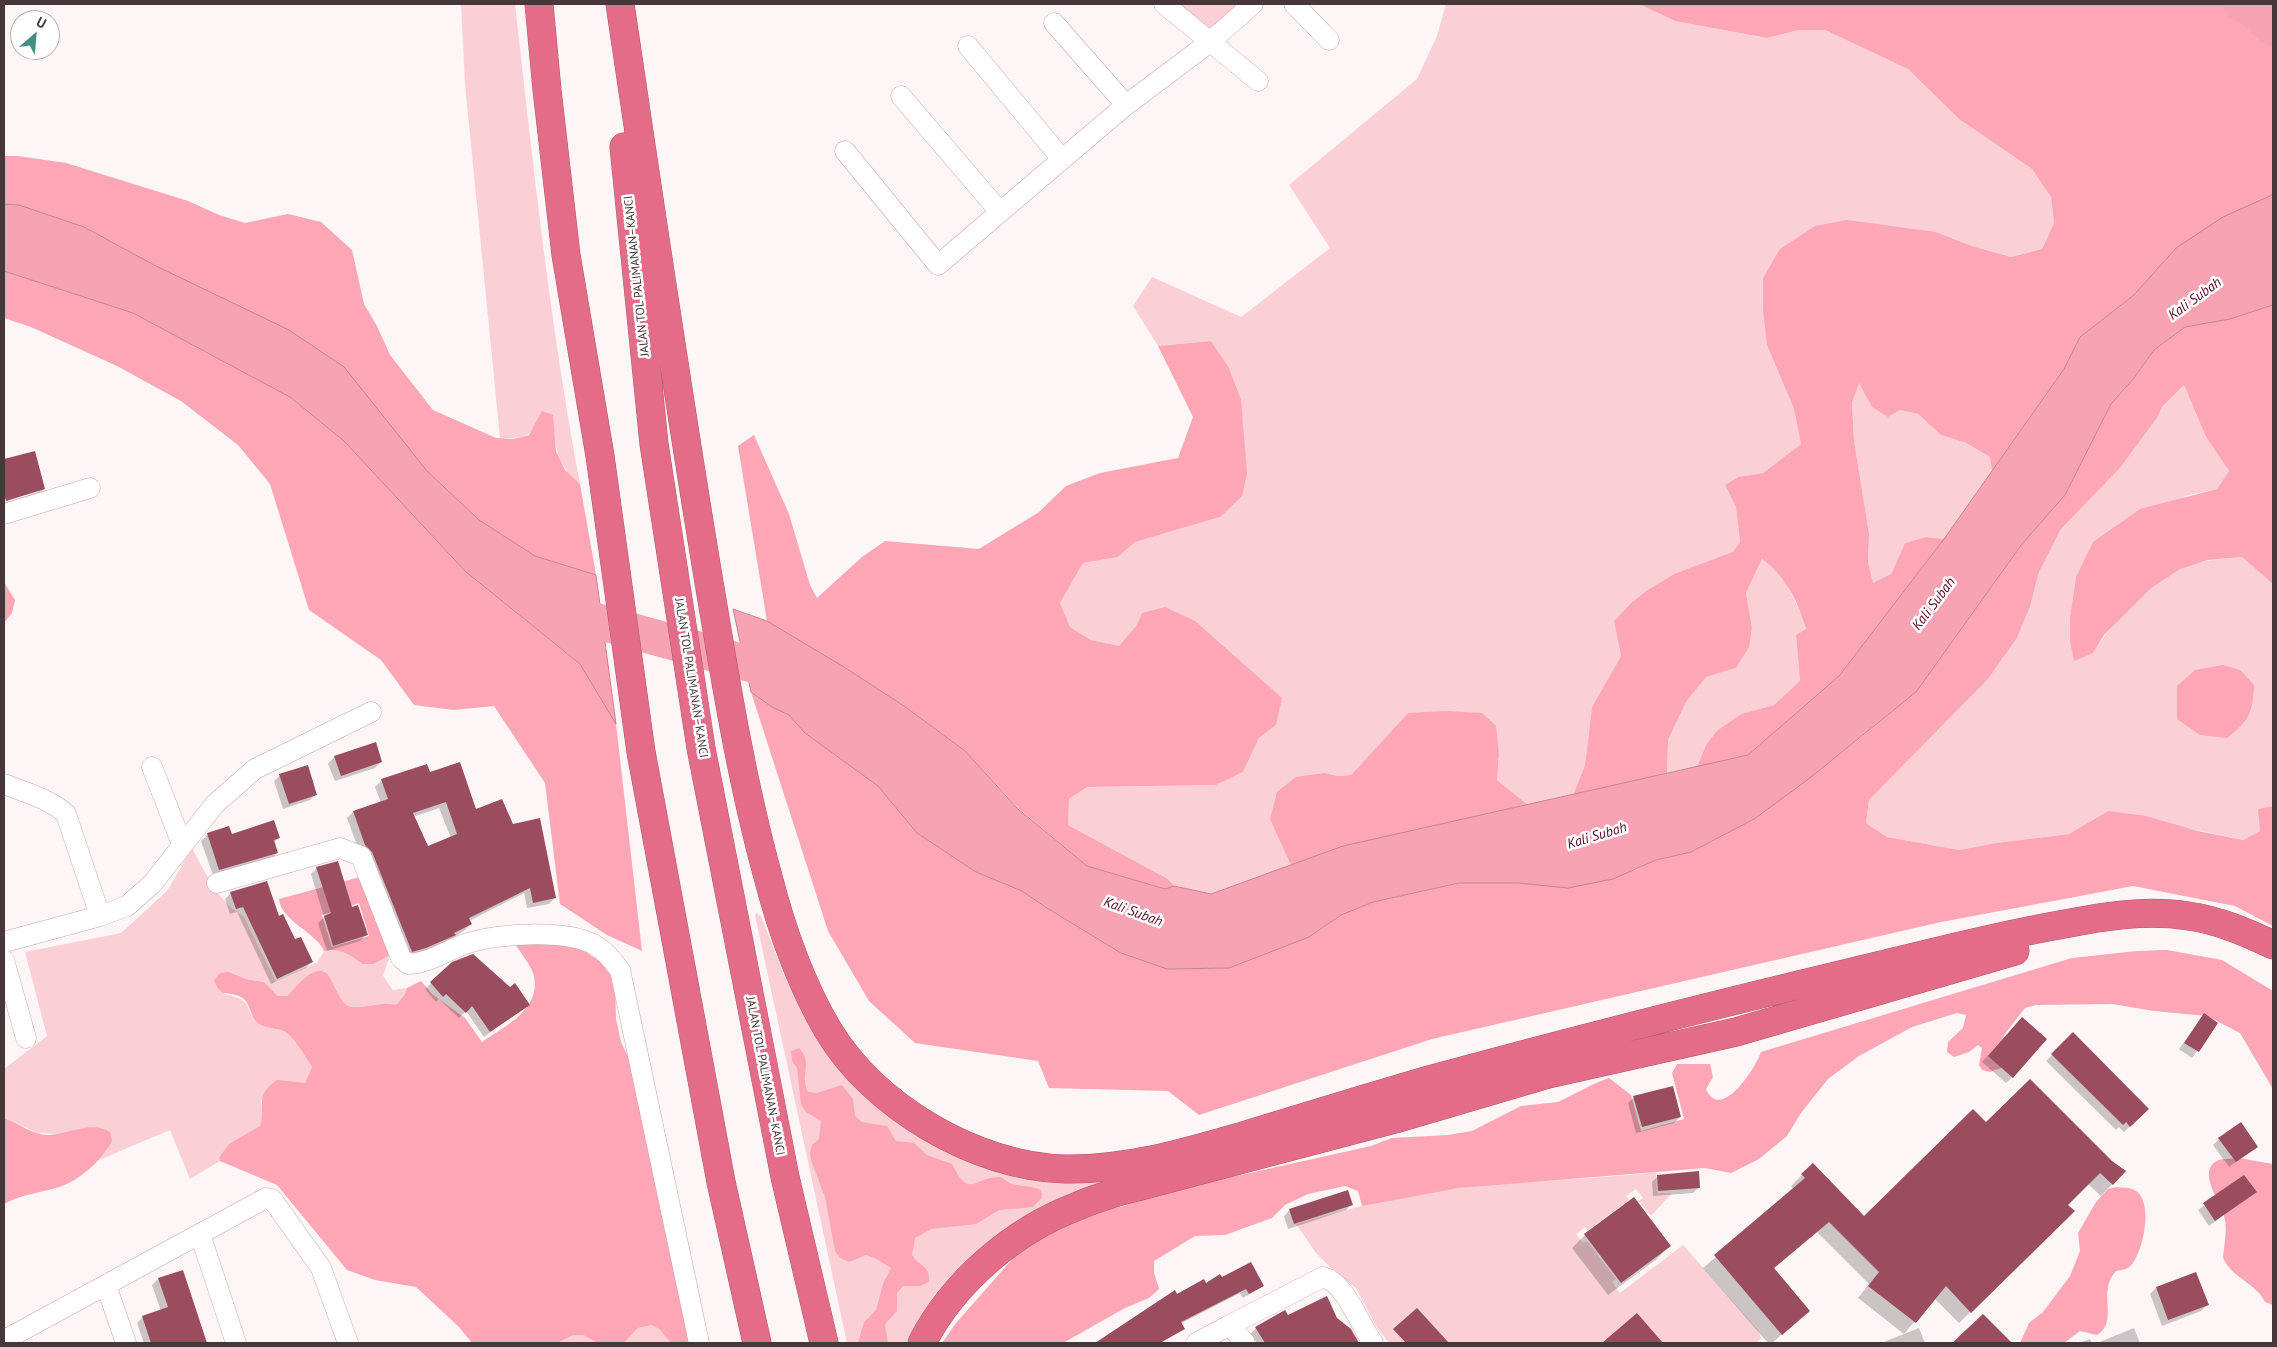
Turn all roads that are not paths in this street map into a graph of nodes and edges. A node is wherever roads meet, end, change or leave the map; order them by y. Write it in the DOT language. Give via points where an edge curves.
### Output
graph roads {
  1 [pos="539,4"];
  2 [pos="609,4"];
  3 [pos="620,4"];
  4 [pos="1164,4"];
  5 [pos="1253,4"];
  6 [pos="1294,4"];
  7 [pos="1054,23"];
  8 [pos="1328,40"];
  9 [pos="1210,42"];
  10 [pos="968,46"];
  11 [pos="1258,80"];
  12 [pos="901,96"];
  13 [pos="1126,104"];
  14 [pos="845,151"];
  15 [pos="1062,159"];
  16 [pos="1000,212"];
  17 [pos="90,488"];
  18 [pos="4,514"];
  19 [pos="371,712"];
  20 [pos="152,767"];
  21 [pos="4,784"];
  22 [pos="182,844"];
  23 [pos="217,883"];
  24 [pos="100,916"];
  25 [pos="4,942"];
  26 [pos="2273,944"];
  27 [pos="2273,959"];
  28 [pos="4,960"];
  29 [pos="26,1038"];
  30 [pos="200,1234"];
  31 [pos="106,1285"];
  32 [pos="1230,1325"];
  33 [pos="7,1338"];
  34 [pos="126,1343"];
  35 [pos="236,1343"];
  36 [pos="348,1343"];
  37 [pos="699,1343"];
  38 [pos="756,1343"];
  39 [pos="824,1343"];
  40 [pos="922,1343"];
  41 [pos="1196,1343"];
  42 [pos="1245,1343"];
  43 [pos="1373,1343"];
  1 -- 38 [label="highway" via="566,255 600,456 641,752 721,1182"];
  2 -- 39 [label="highway, JALAN TOL PALIMANAN–KANCI" via="654,444 701,748 785,1177"];
  3 -- 26 [label="highway" via="686,444 736,742 779,918 801,981 831,1036 870,1081 911,1116 938,1132 1003,1159 1034,1166 1103,1168 1177,1155 1428,1080 2020,932 2088,919 2144,914 2184,915 2237,929"];
  4 -- 9 [label="street"];
  5 -- 9 [label="street"];
  6 -- 8 [label="street"];
  7 -- 13 [label="street"];
  9 -- 11 [label="street"];
  9 -- 13 [label="street"];
  10 -- 15 [label="street"];
  12 -- 16 [label="street"];
  13 -- 15 [label="street"];
  14 -- 16 [label="street" via="938,265"];
  15 -- 16 [label="street"];
  17 -- 18 [label="street"];
  19 -- 22 [label="street" via="255,768 215,804"];
  20 -- 22 [label="street"];
  21 -- 24 [label="street" via="60,808 66,814"];
  22 -- 24 [label="street" via="152,884 127,906"];
  23 -- 37 [label="street" via="340,848 361,856 401,958 408,964 422,964 465,944 535,933 580,939 601,949 620,970"];
  24 -- 25 [label="street"];
  27 -- 40 [label="highway" via="2228,939 2188,929 2111,930 2056,940 1736,1032 1548,1074 1395,1119 1118,1192 1076,1206 1009,1244 952,1297"];
  28 -- 29 [label="street"];
  30 -- 31 [label="street"];
  30 -- 35 [label="street"];
  30 -- 36 [label="street" via="266,1198 272,1199 321,1268"];
  31 -- 33 [label="street"];
  31 -- 34 [label="street"];
  32 -- 41 [label="street"];
  32 -- 42 [label="street"];
  32 -- 43 [label="street" via="1323,1277 1333,1281 1341,1290"];
}
